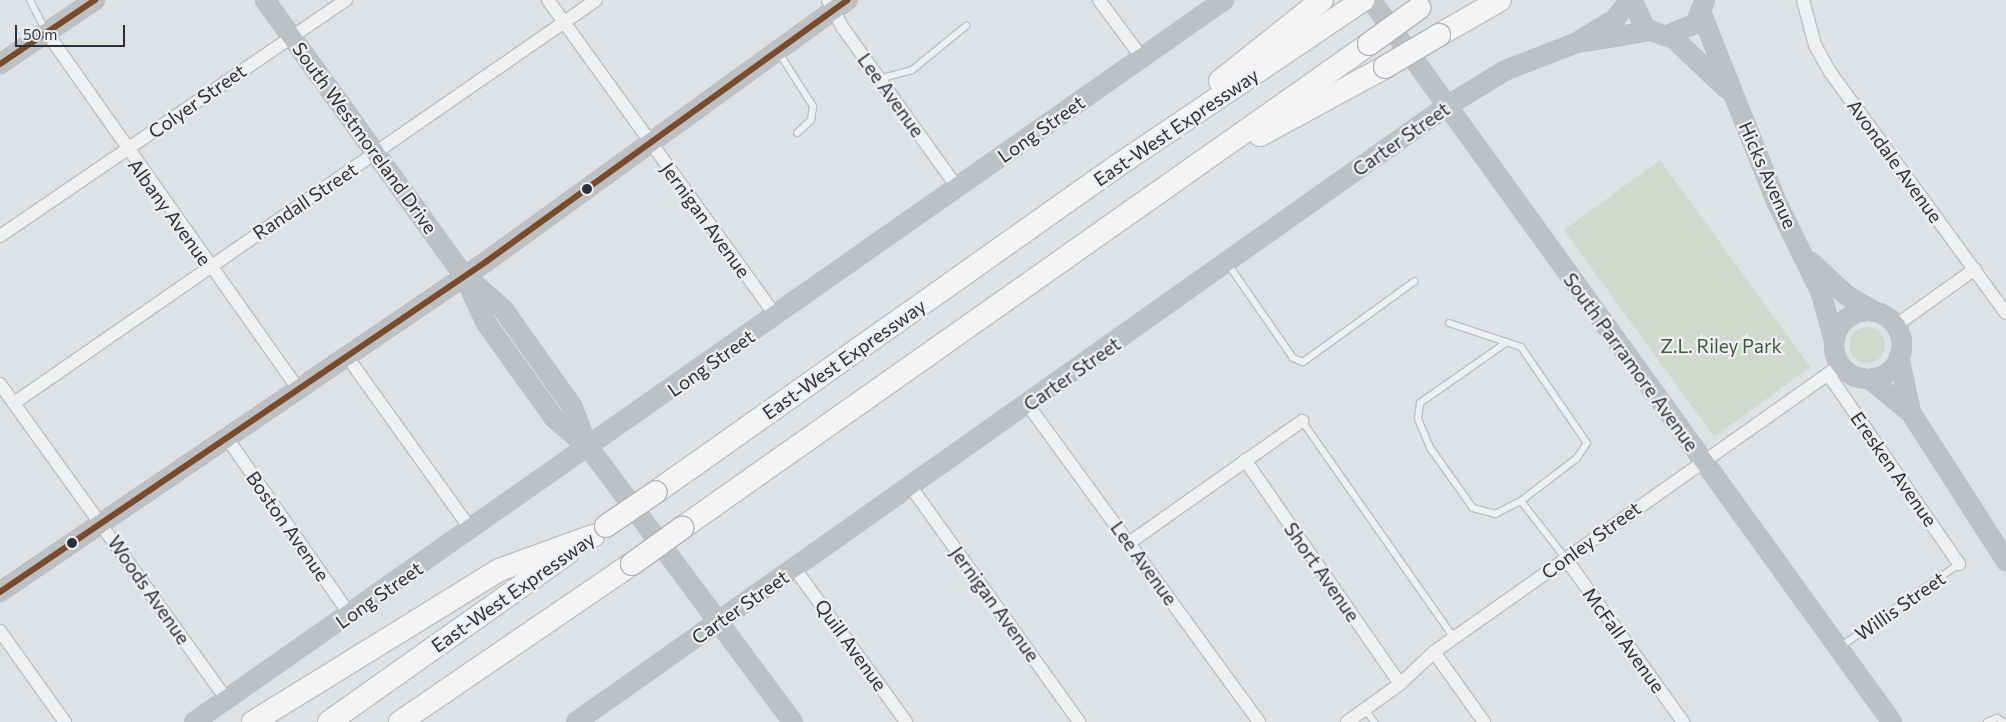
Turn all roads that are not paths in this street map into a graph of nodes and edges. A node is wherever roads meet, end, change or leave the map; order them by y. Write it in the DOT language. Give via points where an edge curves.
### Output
graph roads {
  1 [pos="30,0"];
  2 [pos="95,0"];
  3 [pos="265,0"];
  4 [pos="346,0"];
  5 [pos="548,0"];
  6 [pos="596,0"];
  7 [pos="848,0"];
  8 [pos="1099,0"];
  9 [pos="1224,0"];
  10 [pos="1322,0"];
  11 [pos="1371,0"];
  12 [pos="1500,0"];
  13 [pos="1631,0"];
  14 [pos="1803,0"];
  15 [pos="1425,4"];
  16 [pos="831,6"];
  17 [pos="1354,6"];
  18 [pos="1703,8"];
  19 [pos="565,22"];
  20 [pos="966,26"];
  21 [pos="1649,31"];
  22 [pos="47,33"];
  23 [pos="291,36"];
  24 [pos="1671,36"];
  25 [pos="1576,43"];
  26 [pos="779,53"];
  27 [pos="1142,58"];
  28 [pos="0,64"];
  29 [pos="879,79"];
  30 [pos="1730,91"];
  31 [pos="1447,106"];
  32 [pos="797,133"];
  33 [pos="652,144"];
  34 [pos="126,150"];
  35 [pos="376,153"];
  36 [pos="1117,166"];
  37 [pos="1184,174"];
  38 [pos="957,187"];
  39 [pos="0,236"];
  40 [pos="1807,259"];
  41 [pos="1227,263"];
  42 [pos="209,267"];
  43 [pos="1975,269"];
  44 [pos="464,276"];
  45 [pos="1416,281"];
  46 [pos="1875,312"];
  47 [pos="2006,313"];
  48 [pos="777,317"];
  49 [pos="1449,323"];
  50 [pos="1896,326"];
  51 [pos="1834,341"];
  52 [pos="1507,342"];
  53 [pos="346,355"];
  54 [pos="1900,357"];
  55 [pos="1834,370"];
  56 [pos="1870,379"];
  57 [pos="0,384"];
  58 [pos="297,388"];
  59 [pos="14,403"];
  60 [pos="1028,405"];
  61 [pos="1912,414"];
  62 [pos="1302,421"];
  63 [pos="226,438"];
  64 [pos="590,449"];
  65 [pos="1245,460"];
  66 [pos="1702,461"];
  67 [pos="911,487"];
  68 [pos="1521,501"];
  69 [pos="102,524"];
  70 [pos="472,531"];
  71 [pos="599,531"];
  72 [pos="1128,543"];
  73 [pos="1566,559"];
  74 [pos="2006,561"];
  75 [pos="1960,564"];
  76 [pos="795,569"];
  77 [pos="0,592"];
  78 [pos="350,614"];
  79 [pos="720,621"];
  80 [pos="0,631"];
  81 [pos="1454,638"];
  82 [pos="1840,647"];
  83 [pos="1434,652"];
  84 [pos="463,676"];
  85 [pos="1400,684"];
  86 [pos="227,700"];
  87 [pos="1365,709"];
  88 [pos="65,722"];
  89 [pos="194,722"];
  90 [pos="253,722"];
  91 [pos="329,722"];
  92 [pos="400,722"];
  93 [pos="426,722"];
  94 [pos="576,722"];
  95 [pos="793,722"];
  96 [pos="906,722"];
  97 [pos="1079,722"];
  98 [pos="1259,722"];
  99 [pos="1347,722"];
  100 [pos="1374,722"];
  101 [pos="1484,722"];
  102 [pos="1683,722"];
  103 [pos="1892,722"];
  104 [pos="1987,722"];
  105 [pos="2004,722"];
  1 -- 22 [label="lane"];
  2 -- 22 [label="street"];
  3 -- 23 [label="street, South Westmoreland Drive"];
  4 -- 23 [label="street, Colyer Street"];
  5 -- 19 [label="street, Jernigan Avenue"];
  6 -- 19 [label="street, Randall Street"];
  7 -- 16 [label="street"];
  8 -- 27 [label="street"];
  9 -- 27 [label="street, Long Street"];
  10 -- 36 [label="highway"];
  11 -- 31 [label="street, South Parramore Avenue"];
  12 -- 37 [label="highway, bridge" via="1385,67"];
  13 -- 21 [label="street" via="1638,20"];
  13 -- 25 [label="street, Carter Street" via="1615,19"];
  14 -- 43 [label="street, Avondale Avenue" via="1815,45 1830,72"];
  15 -- 37 [label="highway, bridge"];
  16 -- 26 [label="street"];
  16 -- 29 [label="street, Lee Avenue"];
  17 -- 36 [label="highway, East-West Expressway"];
  18 -- 24 [label="street" via="1687,32"];
  18 -- 30 [label="street, Hicks Avenue"];
  19 -- 33 [label="street, Jernigan Avenue"];
  19 -- 35 [label="street, Randall Street"];
  20 -- 29 [label="lane" via="912,70"];
  21 -- 24 [label="street"];
  21 -- 25 [label="street, Carter Street"];
  22 -- 28 [label="street"];
  22 -- 34 [label="street, Albany Avenue"];
  23 -- 34 [label="street, Colyer Street"];
  23 -- 35 [label="street, South Westmoreland Drive"];
  24 -- 30 [label="street, Hicks Avenue"];
  25 -- 31 [label="street, Carter Street" via="1506,70"];
  26 -- 32 [label="lane" via="813,106 811,120"];
  26 -- 33 [label="street"];
  27 -- 38 [label="street, Long Street"];
  29 -- 38 [label="street, Lee Avenue"];
  30 -- 40 [label="street, Hicks Avenue"];
  31 -- 41 [label="street, Carter Street"];
  31 -- 66 [label="street, South Parramore Avenue"];
  33 -- 44 [label="street"];
  33 -- 48 [label="street, Jernigan Avenue"];
  34 -- 39 [label="street, Colyer Street"];
  34 -- 42 [label="street, Albany Avenue"];
  35 -- 42 [label="street, Randall Street"];
  35 -- 44 [label="street, South Westmoreland Drive"];
  36 -- 71 [label="highway, East-West Expressway, bridge"];
  37 -- 84 [label="highway, bridge" via="632,564"];
  38 -- 48 [label="street, Long Street"];
  40 -- 46 [label="street, Hicks Avenue" via="1846,296"];
  40 -- 51 [label="street, Hicks Avenue"];
  41 -- 45 [label="lane" via="1293,358 1302,362"];
  41 -- 60 [label="street, Carter Street"];
  42 -- 58 [label="street, Albany Avenue"];
  42 -- 59 [label="street, Randall Street"];
  43 -- 47 [label="street, Avondale Avenue"];
  43 -- 50 [label="street"];
  44 -- 53 [label="street"];
  44 -- 64 [label="street, South Westmoreland Drive" via="503,309 572,406"];
  46 -- 50 [label="street"];
  46 -- 51 [label="street" via="1860,312 1846,320"];
  48 -- 64 [label="street, Long Street"];
  49 -- 52 [label="lane"];
  50 -- 54 [label="street" via="1901,340"];
  51 -- 55 [label="street"];
  52 -- 68 [label="lane" via="1521,347 1587,443 1577,458"];
  52 -- 68 [label="lane" via="1420,403 1418,419 1431,449 1474,508 1495,514"];
  53 -- 58 [label="street"];
  53 -- 70 [label="street"];
  54 -- 56 [label="street" via="1887,373"];
  54 -- 61 [label="street"];
  55 -- 56 [label="street"];
  55 -- 66 [label="street, Conley Street"];
  55 -- 75 [label="street, Eresken Avenue"];
  56 -- 61 [label="street"];
  57 -- 59 [label="street, Woods Avenue"];
  58 -- 63 [label="street"];
  59 -- 69 [label="street, Woods Avenue"];
  60 -- 67 [label="street, Carter Street"];
  60 -- 72 [label="street, Lee Avenue"];
  61 -- 74 [label="street"];
  62 -- 65 [label="street"];
  62 -- 81 [label="lane"];
  63 -- 69 [label="street"];
  63 -- 78 [label="street, Boston Avenue"];
  64 -- 70 [label="street, Long Street"];
  64 -- 79 [label="street, South Westmoreland Drive"];
  65 -- 72 [label="street"];
  65 -- 85 [label="street, Short Avenue"];
  66 -- 73 [label="street, Conley Street"];
  66 -- 82 [label="street, South Parramore Avenue"];
  67 -- 76 [label="street, Carter Street"];
  67 -- 97 [label="street, Jernigan Avenue"];
  68 -- 73 [label="lane"];
  69 -- 77 [label="street"];
  69 -- 86 [label="street, Woods Avenue"];
  70 -- 78 [label="street, Long Street"];
  71 -- 90 [label="highway" via="499,570"];
  71 -- 91 [label="highway, East-West Expressway"];
  72 -- 98 [label="street, Lee Avenue"];
  73 -- 81 [label="street, Conley Street"];
  73 -- 102 [label="street, McFall Avenue"];
  75 -- 82 [label="lane, Willis Street"];
  76 -- 79 [label="street, Carter Street"];
  76 -- 96 [label="street, Quill Avenue"];
  78 -- 86 [label="street, Long Street"];
  79 -- 94 [label="street, Carter Street"];
  79 -- 95 [label="street, South Westmoreland Drive"];
  80 -- 88 [label="street"];
  81 -- 83 [label="street, Conley Street"];
  82 -- 103 [label="street, South Parramore Avenue"];
  83 -- 85 [label="street, Conley Street"];
  83 -- 101 [label="street"];
  84 -- 92 [label="highway"];
  84 -- 93 [label="highway"];
  85 -- 87 [label="street, Conley Street"];
  86 -- 89 [label="street, Long Street"];
  87 -- 99 [label="street, Conley Street"];
  87 -- 100 [label="lane"];
  104 -- 105 [label="lane" via="1997,718"];
}
